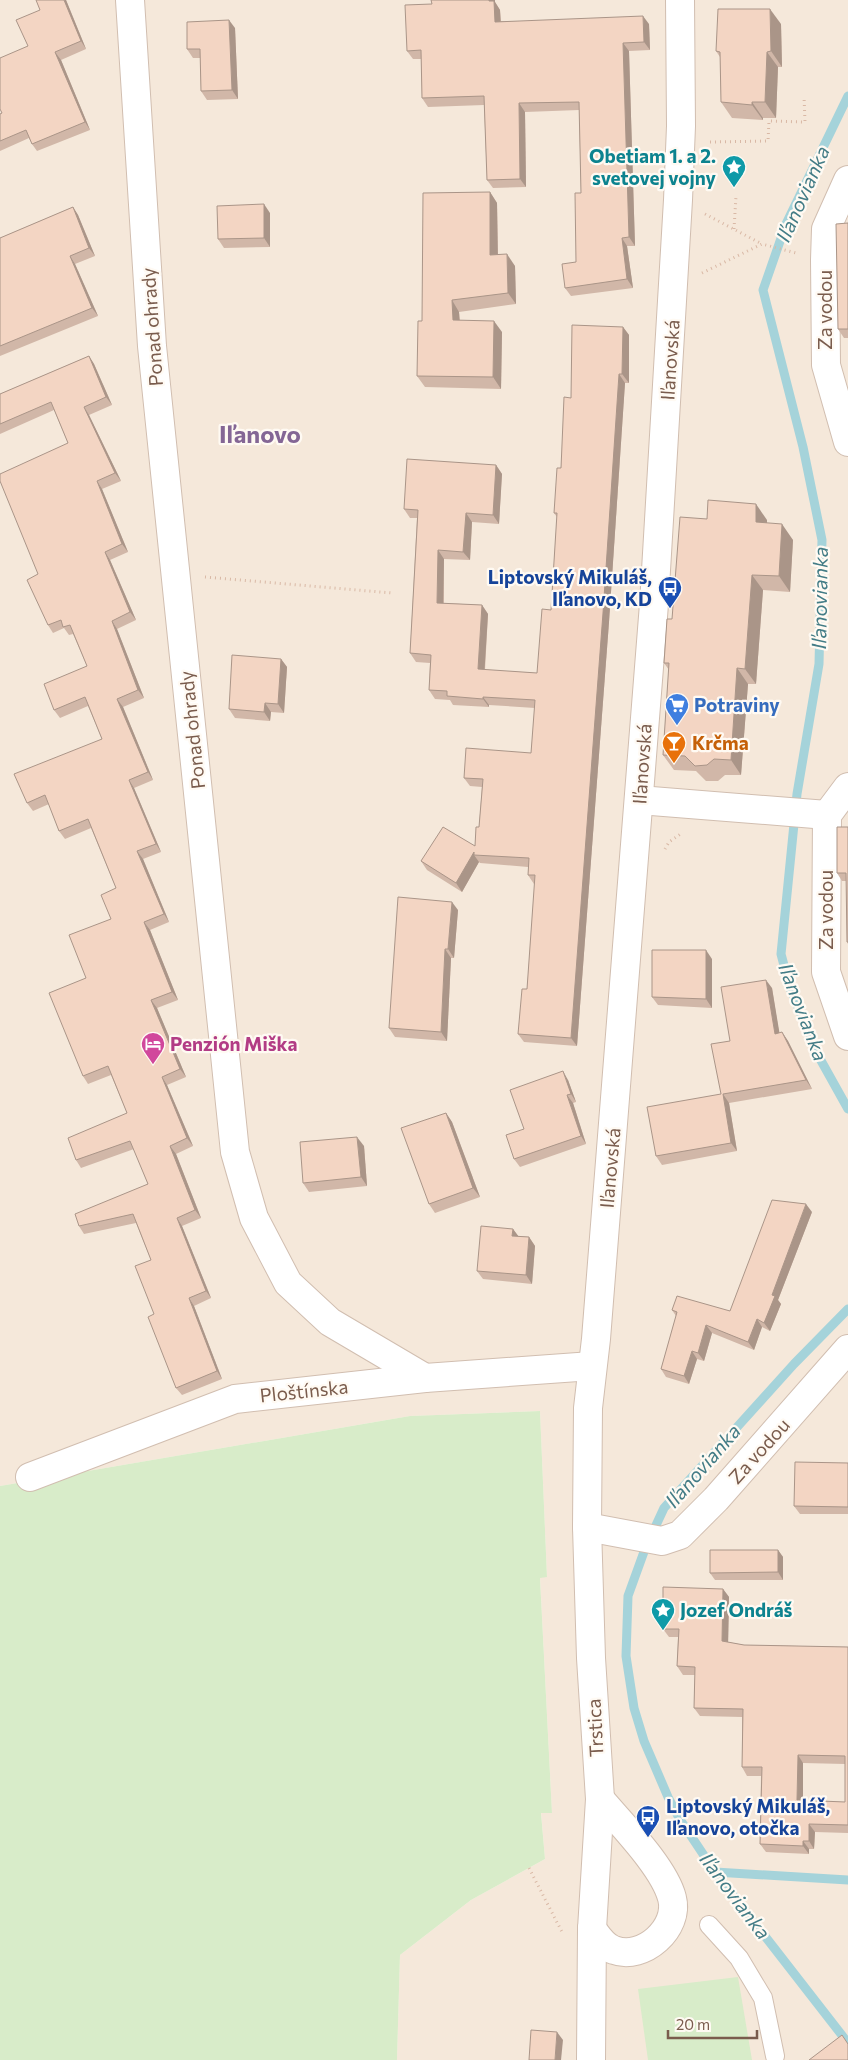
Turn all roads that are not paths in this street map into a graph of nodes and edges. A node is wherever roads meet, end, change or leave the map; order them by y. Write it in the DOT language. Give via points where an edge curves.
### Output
graph roads {
  1 [pos="130,0"];
  2 [pos="680,0"];
  3 [pos="848,180"];
  4 [pos="848,442"];
  5 [pos="848,787"];
  6 [pos="639,800"];
  7 [pos="821,814"];
  8 [pos="848,1036"];
  9 [pos="848,1349"];
  10 [pos="592,1366"];
  11 [pos="424,1378"];
  12 [pos="30,1476"];
  13 [pos="587,1527"];
  14 [pos="600,1798"];
  15 [pos="709,1925"];
  16 [pos="592,1929"];
  17 [pos="775,2056"];
  18 [pos="591,2060"];
  1 -- 11 [label="street, Ponad ohrady" via="152,346 236,1152 254,1218 288,1283 330,1322"];
  2 -- 6 [label="street, Iľanovská" via="681,126 675,272"];
  3 -- 4 [label="street, Za vodou" via="826,229 825,260 826,365"];
  5 -- 7 [label="street" via="837,804"];
  6 -- 7 [label="street"];
  6 -- 10 [label="street, Iľanovská"];
  7 -- 8 [label="street, Za vodou" via="826,972"];
  9 -- 13 [label="street, Za vodou" via="690,1528 680,1535 662,1540"];
  10 -- 11 [label="street, Ploštínska"];
  10 -- 13 [label="street, Iľanovská" via="588,1408"];
  11 -- 12 [label="street, Ploštínska" via="235,1399"];
  13 -- 14 [label="street, Trstica"];
  14 -- 16 [label="street, Trstica"];
  14 -- 16 [label="street" via="667,1885 673,1911 664,1930 638,1951 612,1950"];
  15 -- 17 [label="lane" via="739,1958 762,1998"];
  16 -- 18 [label="street, Trstica"];
}
